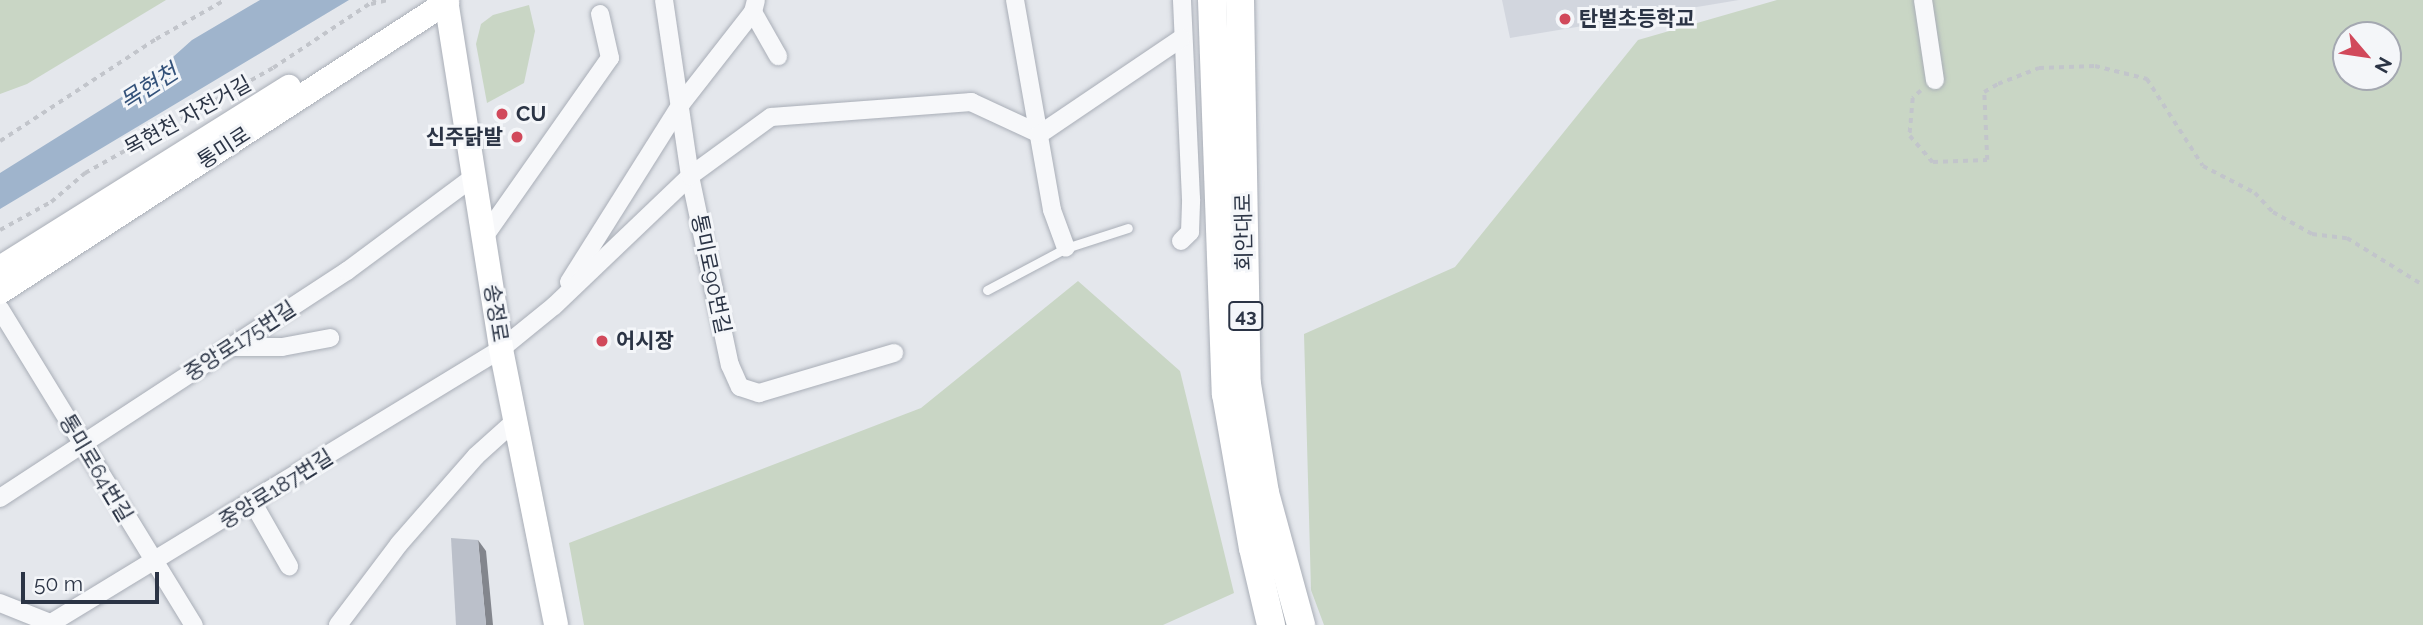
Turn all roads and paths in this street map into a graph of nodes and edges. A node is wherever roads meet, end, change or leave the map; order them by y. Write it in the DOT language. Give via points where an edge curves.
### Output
graph roads {
  1 [pos="225,0"];
  2 [pos="375,0"];
  3 [pos="388,0"];
  4 [pos="664,0"];
  5 [pos="1015,0"];
  6 [pos="1182,0"];
  7 [pos="1212,0"];
  8 [pos="1240,0"];
  9 [pos="1923,0"];
  10 [pos="448,1"];
  11 [pos="369,5"];
  12 [pos="754,6"];
  13 [pos="600,14"];
  14 [pos="1182,38"];
  15 [pos="778,55"];
  16 [pos="1935,80"];
  17 [pos="681,104"];
  18 [pos="1040,134"];
  19 [pos="0,141"];
  20 [pos="475,176"];
  21 [pos="690,176"];
  22 [pos="1128,228"];
  23 [pos="0,230"];
  24 [pos="484,237"];
  25 [pos="1181,241"];
  26 [pos="1066,248"];
  27 [pos="0,268"];
  28 [pos="2423,285"];
  29 [pos="987,290"];
  30 [pos="0,292"];
  31 [pos="554,306"];
  32 [pos="0,309"];
  33 [pos="330,338"];
  34 [pos="231,347"];
  35 [pos="501,349"];
  36 [pos="894,353"];
  37 [pos="516,419"];
  38 [pos="83,443"];
  39 [pos="0,498"];
  40 [pos="253,503"];
  41 [pos="153,564"];
  42 [pos="289,566"];
  43 [pos="0,603"];
  44 [pos="51,624"];
  45 [pos="194,625"];
  46 [pos="338,625"];
  47 [pos="556,625"];
  48 [pos="1271,625"];
  49 [pos="1301,625"];
  1 -- 19 [label="path" via="156,39"];
  2 -- 11 [label="path, 목현천 자전거길"];
  3 -- 11 [label="path"];
  4 -- 17 [label="street, 통미로90번길"];
  5 -- 18 [label="street"];
  6 -- 14 [label="street"];
  7 -- 48 [label="main road, 회안대로 / 43" via="1214,172 1226,394"];
  8 -- 49 [label="main road, 회안대로 / 43" via="1247,384 1265,493"];
  9 -- 16 [label="street"];
  10 -- 20 [label="main road, 송정로"];
  10 -- 27 [label="main road, 통미로" via="387,27 104,199"];
  10 -- 30 [label="main road, 통미로"];
  11 -- 23 [label="path, 목현천 자전거길" via="273,68 85,173 51,202"];
  12 -- 15 [label="street"];
  12 -- 17 [label="street"];
  13 -- 24 [label="street" via="610,58"];
  14 -- 18 [label="street"];
  14 -- 25 [label="street" via="1191,200 1190,232"];
  16 -- 28 [label="path" via="1913,99 1910,136 1933,162 1987,160 1984,92 2039,68 2095,66 2147,79 2203,166 2255,193 2273,212 2312,234 2347,238"];
  17 -- 21 [label="street, 통미로90번길"];
  17 -- 31 [label="street"];
  18 -- 21 [label="street" via="971,102 771,117"];
  18 -- 26 [label="street" via="1052,210"];
  20 -- 24 [label="main road, 송정로"];
  20 -- 34 [label="street, 중앙로175번길" via="347,271"];
  21 -- 31 [label="street"];
  21 -- 36 [label="street, 통미로90번길" via="730,365 740,387 759,393"];
  22 -- 26 [label="lane"];
  24 -- 35 [label="main road, 송정로"];
  26 -- 29 [label="lane"];
  31 -- 35 [label="street, 중앙로187번길"];
  32 -- 38 [label="street, 통미로64번길"];
  33 -- 34 [label="street" via="282,347"];
  34 -- 38 [label="street, 중앙로175번길"];
  35 -- 37 [label="main road, 송정로"];
  35 -- 40 [label="street, 중앙로187번길"];
  37 -- 46 [label="street" via="475,456 399,544"];
  37 -- 47 [label="main road, 송정로"];
  38 -- 39 [label="street, 중앙로175번길"];
  38 -- 41 [label="street, 통미로64번길"];
  40 -- 41 [label="street, 중앙로187번길"];
  40 -- 42 [label="street"];
  41 -- 44 [label="street, 중앙로187번길"];
  41 -- 45 [label="street, 통미로64번길"];
  43 -- 44 [label="street"];
}
